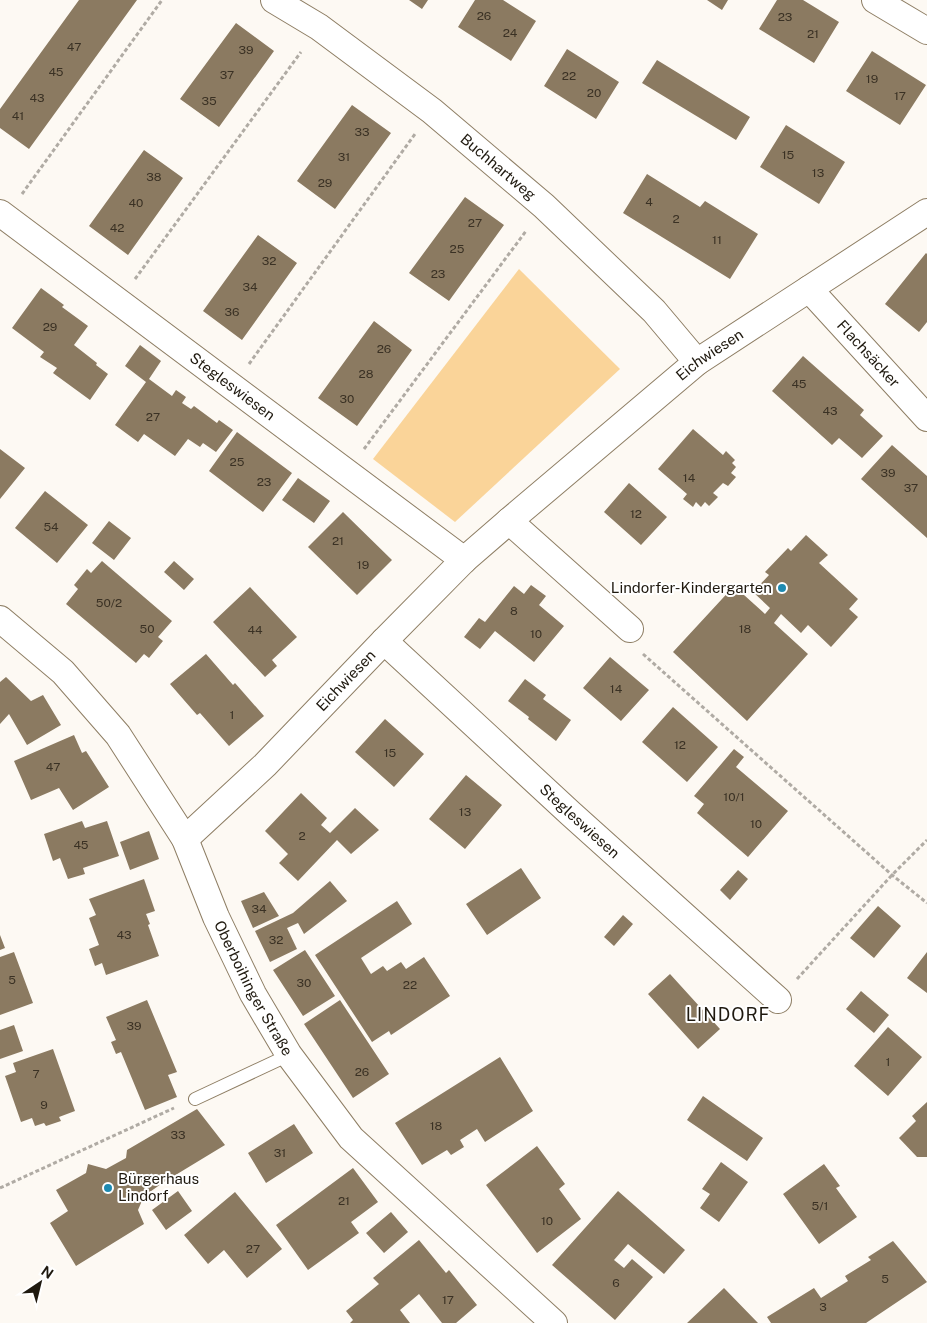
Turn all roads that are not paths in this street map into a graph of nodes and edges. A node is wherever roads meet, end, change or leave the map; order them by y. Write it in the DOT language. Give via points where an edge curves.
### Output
graph roads {
  1 [pos="274,0"];
  2 [pos="875,0"];
  3 [pos="927,31"];
  4 [pos="927,212"];
  5 [pos="3,215"];
  6 [pos="809,290"];
  7 [pos="697,362"];
  8 [pos="927,418"];
  9 [pos="509,521"];
  10 [pos="464,560"];
  11 [pos="0,619"];
  12 [pos="630,629"];
  13 [pos="384,642"];
  14 [pos="185,839"];
  15 [pos="778,1000"];
  16 [pos="289,1055"];
  17 [pos="195,1098"];
  18 [pos="554,1323"];
  1 -- 7 [label="street, Buchhartweg" via="319,27 432,111 544,206 654,311"];
  2 -- 3 [label="street"];
  4 -- 6 [label="street, Eichwiesen"];
  5 -- 10 [label="street, Stegleswiesen"];
  6 -- 7 [label="street, Eichwiesen"];
  6 -- 8 [label="street, Flachsäcker"];
  7 -- 9 [label="street, Eichwiesen"];
  9 -- 10 [label="street, Eichwiesen"];
  9 -- 12 [label="street"];
  10 -- 13 [label="street, Eichwiesen"];
  11 -- 14 [label="street, Oberboihinger Straße" via="63,672 118,735"];
  13 -- 14 [label="street, Eichwiesen" via="265,765"];
  13 -- 15 [label="street, Stegleswiesen"];
  14 -- 16 [label="street, Oberboihinger Straße" via="216,917 253,994"];
  16 -- 17 [label="lane"];
  16 -- 18 [label="street, Oberboihinger Straße" via="351,1138"];
}
